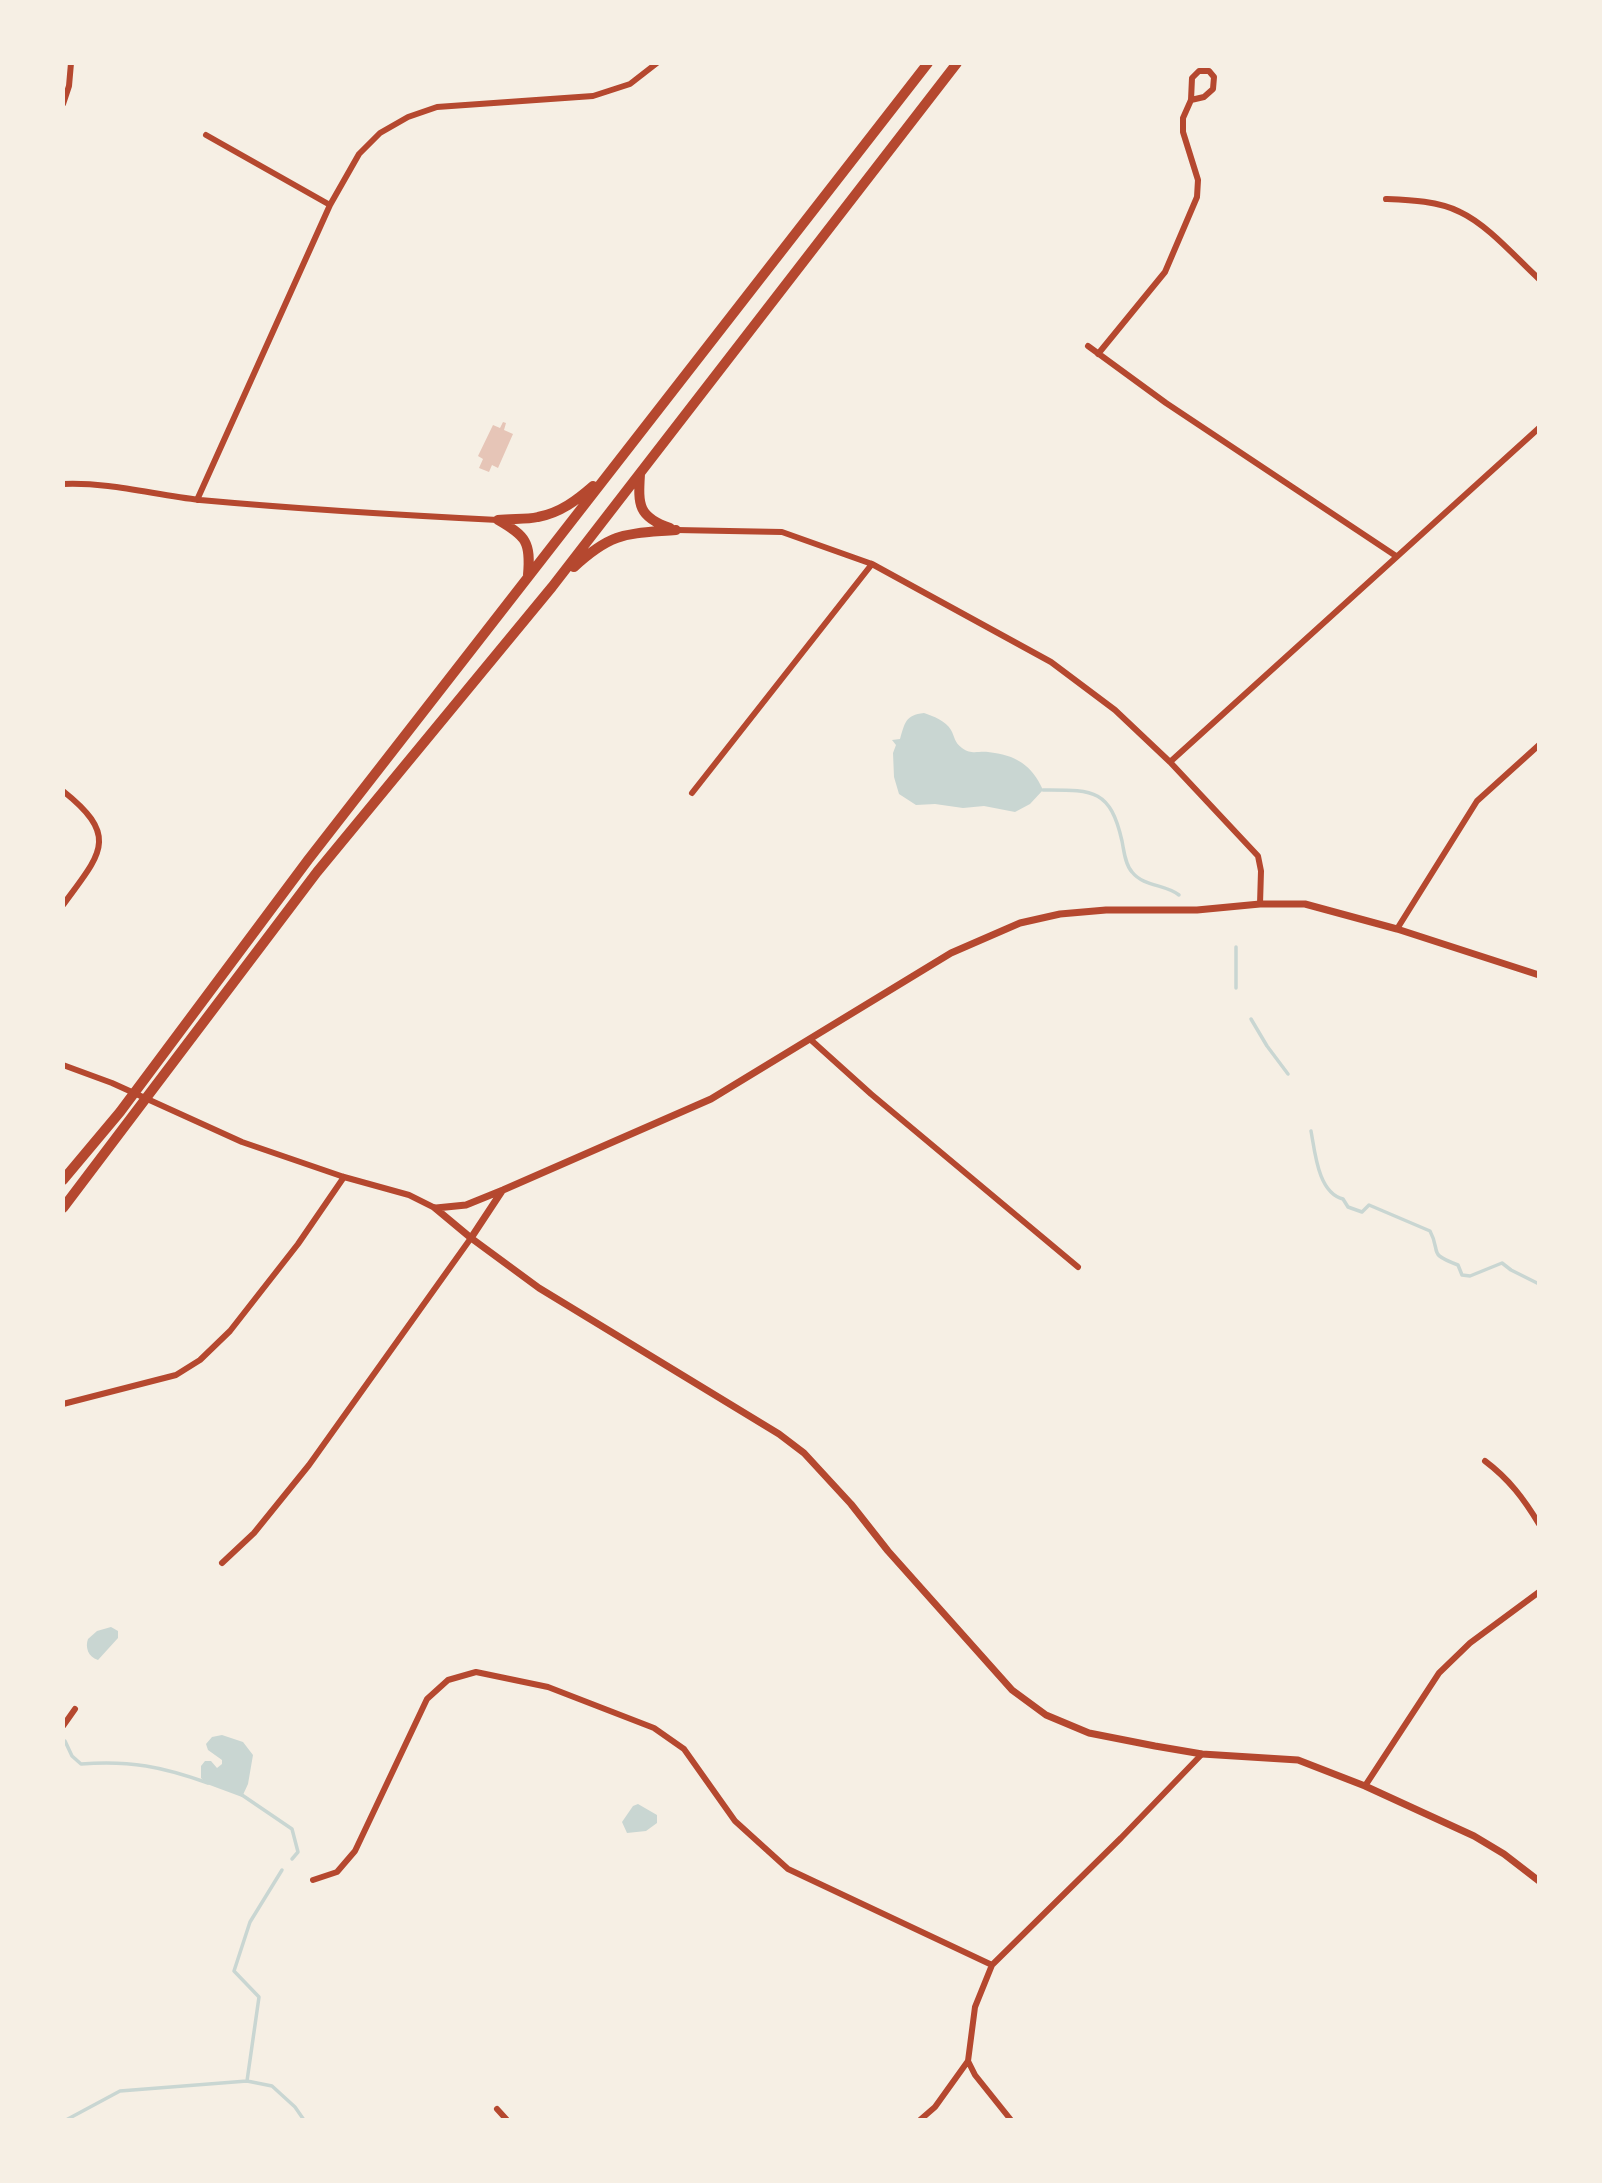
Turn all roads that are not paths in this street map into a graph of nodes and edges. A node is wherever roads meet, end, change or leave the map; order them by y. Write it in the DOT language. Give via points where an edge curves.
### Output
graph roads {
  1 [pos="71,63"];
  2 [pos="657,63"];
  3 [pos="928,63"];
  4 [pos="957,63"];
  5 [pos="1191,100"];
  6 [pos="63,104"];
  7 [pos="206,135"];
  8 [pos="1386,199"];
  9 [pos="330,205"];
  10 [pos="1539,279"];
  11 [pos="1088,346"];
  12 [pos="1098,354"];
  13 [pos="1539,428"];
  14 [pos="640,472"];
  15 [pos="609,474"];
  16 [pos="63,484"];
  17 [pos="197,500"];
  18 [pos="498,520"];
  19 [pos="676,530"];
  20 [pos="1396,556"];
  21 [pos="872,564"];
  22 [pos="528,578"];
  23 [pos="552,587"];
  24 [pos="1539,745"];
  25 [pos="1170,762"];
  26 [pos="63,791"];
  27 [pos="692,793"];
  28 [pos="1260,904"];
  29 [pos="63,905"];
  30 [pos="1397,929"];
  31 [pos="1539,975"];
  32 [pos="811,1040"];
  33 [pos="63,1065"];
  34 [pos="344,1177"];
  35 [pos="63,1180"];
  36 [pos="503,1190"];
  37 [pos="63,1208"];
  38 [pos="435,1208"];
  39 [pos="471,1238"];
  40 [pos="1078,1267"];
  41 [pos="63,1404"];
  42 [pos="1485,1461"];
  43 [pos="1539,1524"];
  44 [pos="222,1563"];
  45 [pos="1539,1592"];
  46 [pos="75,1709"];
  47 [pos="63,1726"];
  48 [pos="1202,1754"];
  49 [pos="1365,1786"];
  50 [pos="313,1880"];
  51 [pos="1539,1881"];
  52 [pos="992,1965"];
  53 [pos="968,2061"];
  54 [pos="497,2109"];
  55 [pos="507,2120"];
  56 [pos="920,2120"];
  57 [pos="1011,2120"];
  1 -- 6 [label="street"];
  2 -- 9 [label="street" via="630,83 593,96 437,107 408,117 380,133 359,154"];
  3 -- 15 [label="highway"];
  4 -- 14 [label="highway"];
  5 -- 5 [label="street" via="1195,74 1209,71 1213,89"];
  5 -- 12 [label="street" via="1183,132 1198,180 1197,197 1165,272"];
  7 -- 9 [label="street"];
  8 -- 10 [label="street" via="1420,201 1459,211"];
  9 -- 17 [label="street"];
  11 -- 12 [label="street"];
  12 -- 20 [label="street"];
  13 -- 20 [label="street"];
  14 -- 19 [label="highway" via="638,497 645,515"];
  14 -- 23 [label="highway"];
  15 -- 18 [label="highway" via="551,514"];
  15 -- 22 [label="highway"];
  16 -- 17 [label="street" via="117,486"];
  17 -- 18 [label="street"];
  18 -- 22 [label="highway" via="526,541"];
  19 -- 21 [label="street" via="782,533"];
  19 -- 23 [label="highway" via="612,538"];
  20 -- 25 [label="street"];
  21 -- 25 [label="street" via="1051,662 1115,710"];
  21 -- 27 [label="street"];
  22 -- 35 [label="highway" via="316,849 120,1112"];
  23 -- 37 [label="highway" via="317,872"];
  24 -- 30 [label="street" via="1477,801"];
  25 -- 28 [label="street" via="1258,856"];
  26 -- 29 [label="street" via="85,808 98,827 100,846"];
  28 -- 30 [label="street" via="1305,904"];
  28 -- 32 [label="street" via="1083,911 1020,923 951,953"];
  30 -- 31 [label="street"];
  32 -- 36 [label="street" via="711,1099"];
  32 -- 40 [label="street"];
  33 -- 34 [label="street" via="242,1142"];
  34 -- 38 [label="street" via="409,1195"];
  34 -- 41 [label="street" via="230,1331 200,1360 176,1375"];
  36 -- 38 [label="street" via="466,1205"];
  36 -- 39 [label="street"];
  38 -- 39 [label="street"];
  39 -- 44 [label="street" via="309,1465 254,1533"];
  39 -- 48 [label="street" via="539,1288 804,1453 1012,1690 1046,1715 1089,1732"];
  42 -- 43 [label="street" via="1520,1493"];
  45 -- 49 [label="street" via="1470,1643 1439,1673"];
  46 -- 47 [label="street"];
  48 -- 49 [label="street" via="1298,1760"];
  48 -- 52 [label="street"];
  49 -- 51 [label="street" via="1474,1836"];
  50 -- 52 [label="street" via="337,1872 355,1851 427,1699 448,1680 476,1672 548,1687 654,1728 684,1749 735,1821 788,1869"];
  52 -- 53 [label="street" via="975,2007"];
  53 -- 56 [label="street"];
  53 -- 57 [label="street"];
  54 -- 55 [label="street"];
}
